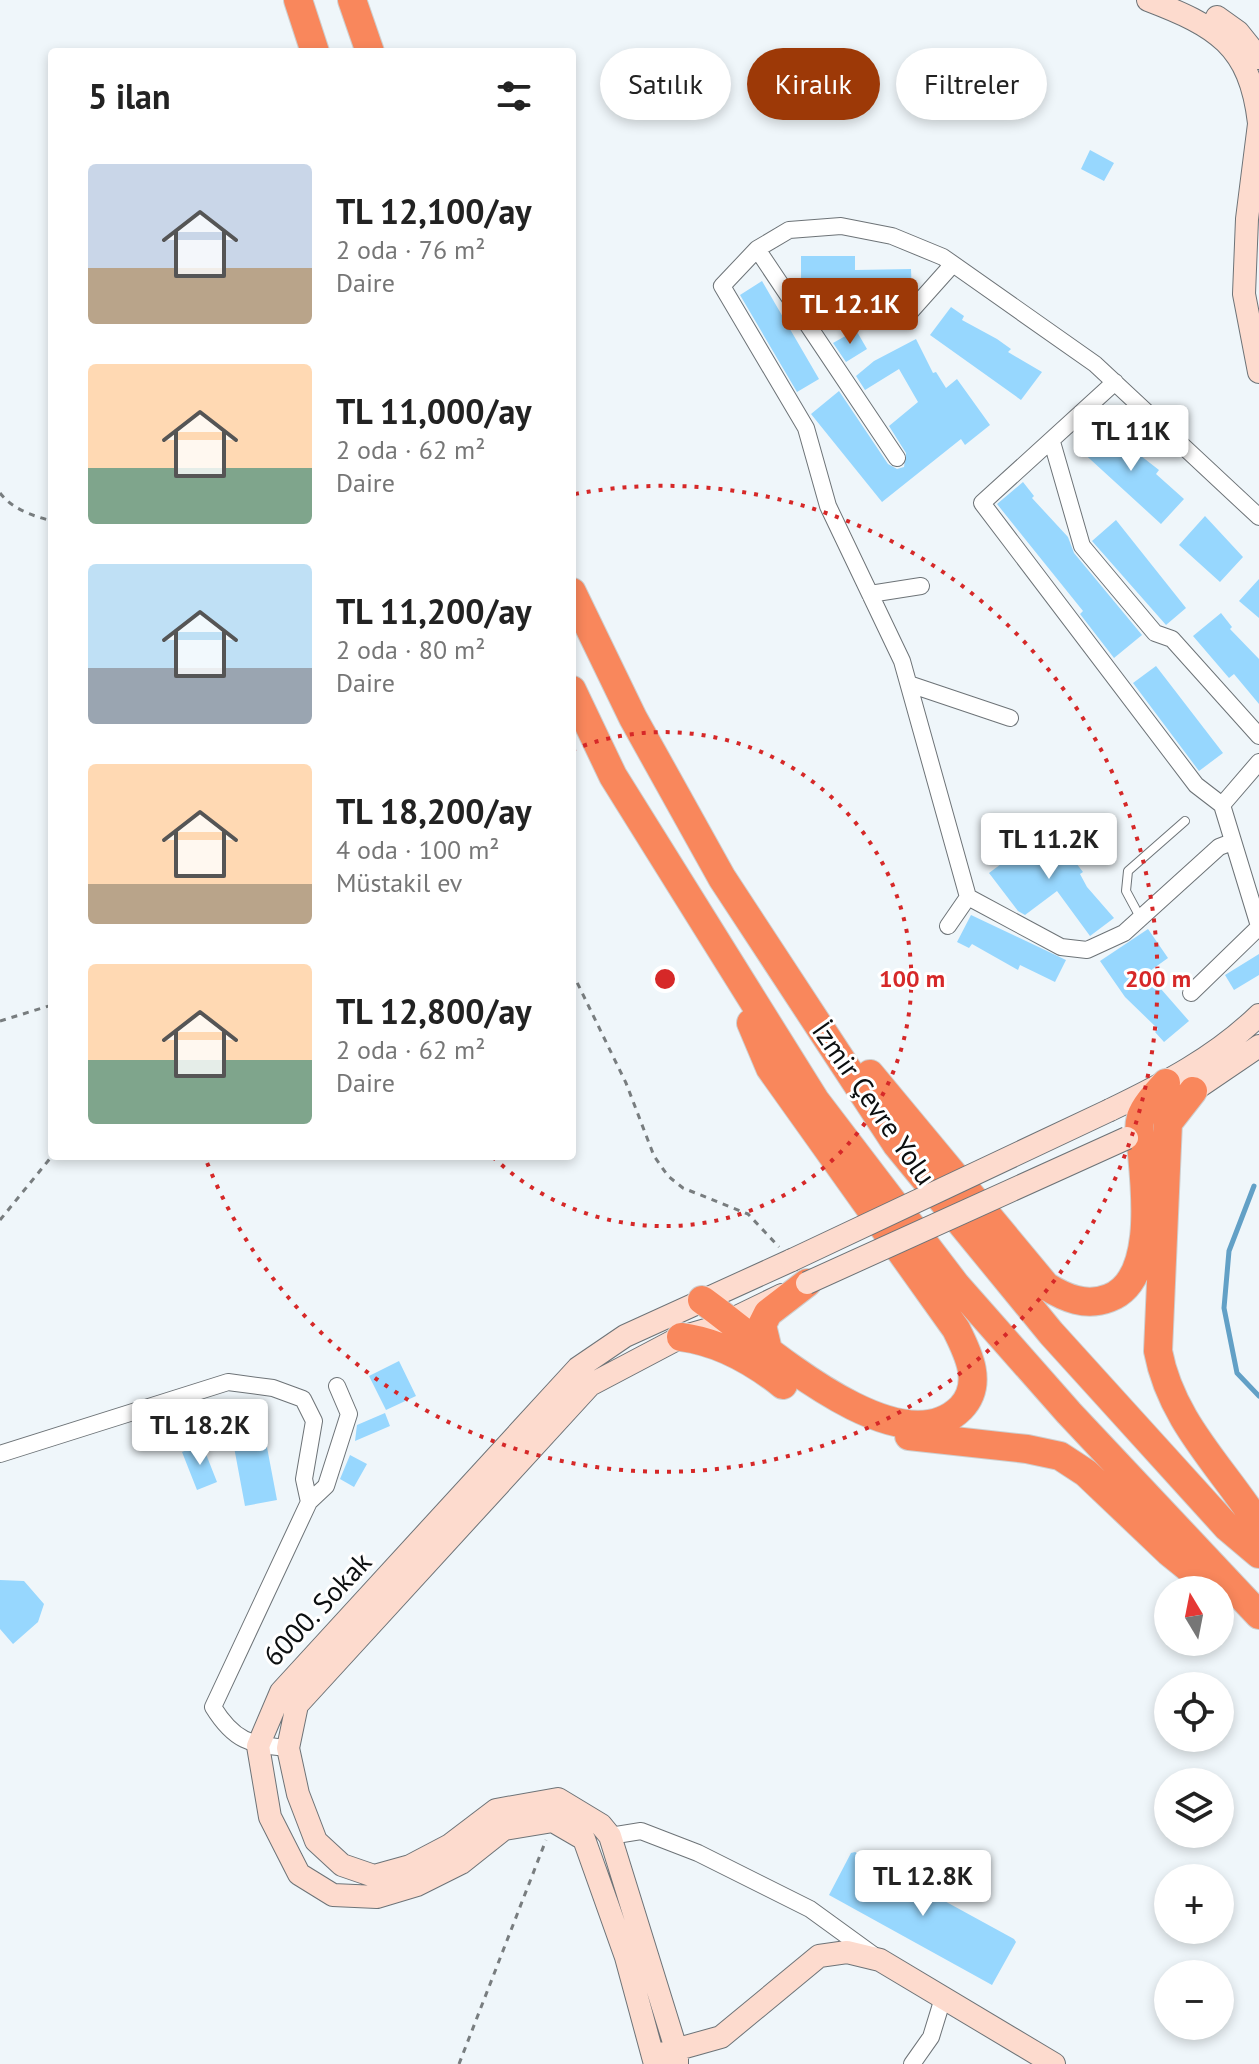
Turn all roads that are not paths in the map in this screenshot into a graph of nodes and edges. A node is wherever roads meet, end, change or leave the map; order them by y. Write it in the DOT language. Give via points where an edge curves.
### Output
graph roads {
  1 [pos="298,0"];
  2 [pos="352,0"];
  3 [pos="1148,0"];
  4 [pos="1182,0"];
  5 [pos="314,48"];
  6 [pos="369,48"];
  7 [pos="1258,51"];
  8 [pos="1255,91"];
  9 [pos="1259,123"];
  10 [pos="757,249"];
  11 [pos="953,264"];
  12 [pos="800,316"];
  13 [pos="1259,372"];
  14 [pos="1115,382"];
  15 [pos="1052,442"];
  16 [pos="897,458"];
  17 [pos="1259,517"];
  18 [pos="921,586"];
  19 [pos="870,594"];
  20 [pos="576,600"];
  21 [pos="909,684"];
  22 [pos="576,698"];
  23 [pos="1010,718"];
  24 [pos="1259,736"];
  25 [pos="1259,762"];
  26 [pos="1222,805"];
  27 [pos="1185,821"];
  28 [pos="1232,842"];
  29 [pos="968,897"];
  30 [pos="1140,918"];
  31 [pos="948,926"];
  32 [pos="1259,926"];
  33 [pos="755,929"];
  34 [pos="721,948"];
  35 [pos="1191,993"];
  36 [pos="1259,1015"];
  37 [pos="1259,1046"];
  38 [pos="1166,1083"];
  39 [pos="1193,1091"];
  40 [pos="1110,1110"];
  41 [pos="1145,1129"];
  42 [pos="800,1271"];
  43 [pos="702,1300"];
  44 [pos="724,1324"];
  45 [pos="681,1337"];
  46 [pos="765,1359"];
  47 [pos="337,1386"];
  48 [pos="0,1454"];
  49 [pos="309,1502"];
  50 [pos="1259,1525"];
  51 [pos="1259,1554"];
  52 [pos="1198,1576"];
  53 [pos="1234,1605"];
  54 [pos="1259,1615"];
  55 [pos="1259,1626"];
  56 [pos="258,1746"];
  57 [pos="288,1748"];
  58 [pos="610,1836"];
  59 [pos="880,1960"];
  60 [pos="943,1998"];
  61 [pos="666,2058"];
  62 [pos="916,2063"];
  63 [pos="1054,2064"];
  1 -- 5 [label="highway"];
  2 -- 6 [label="highway"];
  3 -- 8 [label="street" via="1197,18 1223,38"];
  4 -- 7 [label="street" via="1208,11"];
  7 -- 8 [label="street" via="1250,68"];
  8 -- 9 [label="street"];
  9 -- 13 [label="street" via="1244,294"];
  10 -- 11 [label="street" via="789,230 841,226 892,236"];
  10 -- 12 [label="street"];
  10 -- 19 [label="street" via="722,286 806,428 828,506"];
  11 -- 12 [label="street" via="911,311"];
  11 -- 14 [label="street"];
  12 -- 16 [label="street"];
  14 -- 15 [label="street"];
  14 -- 17 [label="street"];
  15 -- 24 [label="street" via="1082,546 1155,633 1172,639"];
  15 -- 26 [label="street" via="982,503 1196,785"];
  18 -- 19 [label="street"];
  19 -- 21 [label="street"];
  20 -- 33 [label="highway, İzmir Çevre Yolu" via="633,718"];
  21 -- 23 [label="street"];
  21 -- 29 [label="street"];
  22 -- 34 [label="highway, İzmir Çevre Yolu" via="613,776"];
  25 -- 26 [label="street"];
  26 -- 28 [label="street"];
  27 -- 30 [label="lane" via="1128,871 1126,891"];
  28 -- 30 [label="street" via="1219,847"];
  28 -- 32 [label="street"];
  29 -- 30 [label="street" via="1076,952 1107,943"];
  29 -- 31 [label="street"];
  32 -- 35 [label="street"];
  33 -- 41 [label="highway" via="995,1229 1046,1286 1064,1297 1082,1302 1117,1296 1133,1282 1142,1262"];
  33 -- 51 [label="highway, İzmir Çevre Yolu" via="897,1145 1051,1333 1227,1527"];
  34 -- 46 [label="highway" via="770,1068 956,1329 971,1358 973,1384 967,1402 955,1413 939,1423 917,1424 850,1405"];
  34 -- 54 [label="highway, İzmir Çevre Yolu" via="815,1100 956,1285"];
  36 -- 38 [label="street" via="1231,1042"];
  37 -- 39 [label="street"];
  38 -- 40 [label="street"];
  38 -- 41 [label="highway"];
  39 -- 41 [label="highway" via="1168,1123"];
  40 -- 41 [label="highway"];
  40 -- 42 [label="street, bridge"];
  41 -- 42 [label="street, bridge"];
  41 -- 50 [label="highway" via="1164,1380 1201,1447"];
  42 -- 43 [label="street, 6000. Sokak"];
  42 -- 44 [label="street, 6000. Sokak"];
  42 -- 46 [label="highway" via="762,1325"];
  43 -- 44 [label="highway"];
  43 -- 56 [label="street, 6000. Sokak" via="625,1336 578,1368 281,1692"];
  44 -- 45 [label="street, 6000. Sokak"];
  44 -- 46 [label="highway"];
  45 -- 46 [label="highway" via="709,1340"];
  45 -- 57 [label="street, 6000. Sokak" via="590,1385 297,1705"];
  46 -- 52 [label="highway" via="798,1396 852,1423 900,1435 1060,1456 1086,1473"];
  47 -- 49 [label="street" via="349,1414 326,1486"];
  48 -- 49 [label="street" via="228,1382 273,1388 303,1399 314,1421 304,1479"];
  49 -- 56 [label="street" via="213,1707 228,1731"];
  53 -- 55 [label="highway"];
  56 -- 57 [label="street"];
  56 -- 61 [label="street" via="270,1817 293,1863 299,1874 333,1895 377,1897 417,1885 461,1863 504,1829 553,1821 584,1839"];
  57 -- 58 [label="street, 6000. Sokak" via="316,1841 342,1865 374,1876 410,1866 450,1845 496,1810 558,1799"];
  58 -- 59 [label="street" via="641,1831 698,1853 810,1909"];
  58 -- 61 [label="street"];
  59 -- 60 [label="street"];
  59 -- 61 [label="street" via="847,1952 819,1956 721,2037"];
  60 -- 62 [label="street"];
  60 -- 63 [label="street"];
}
